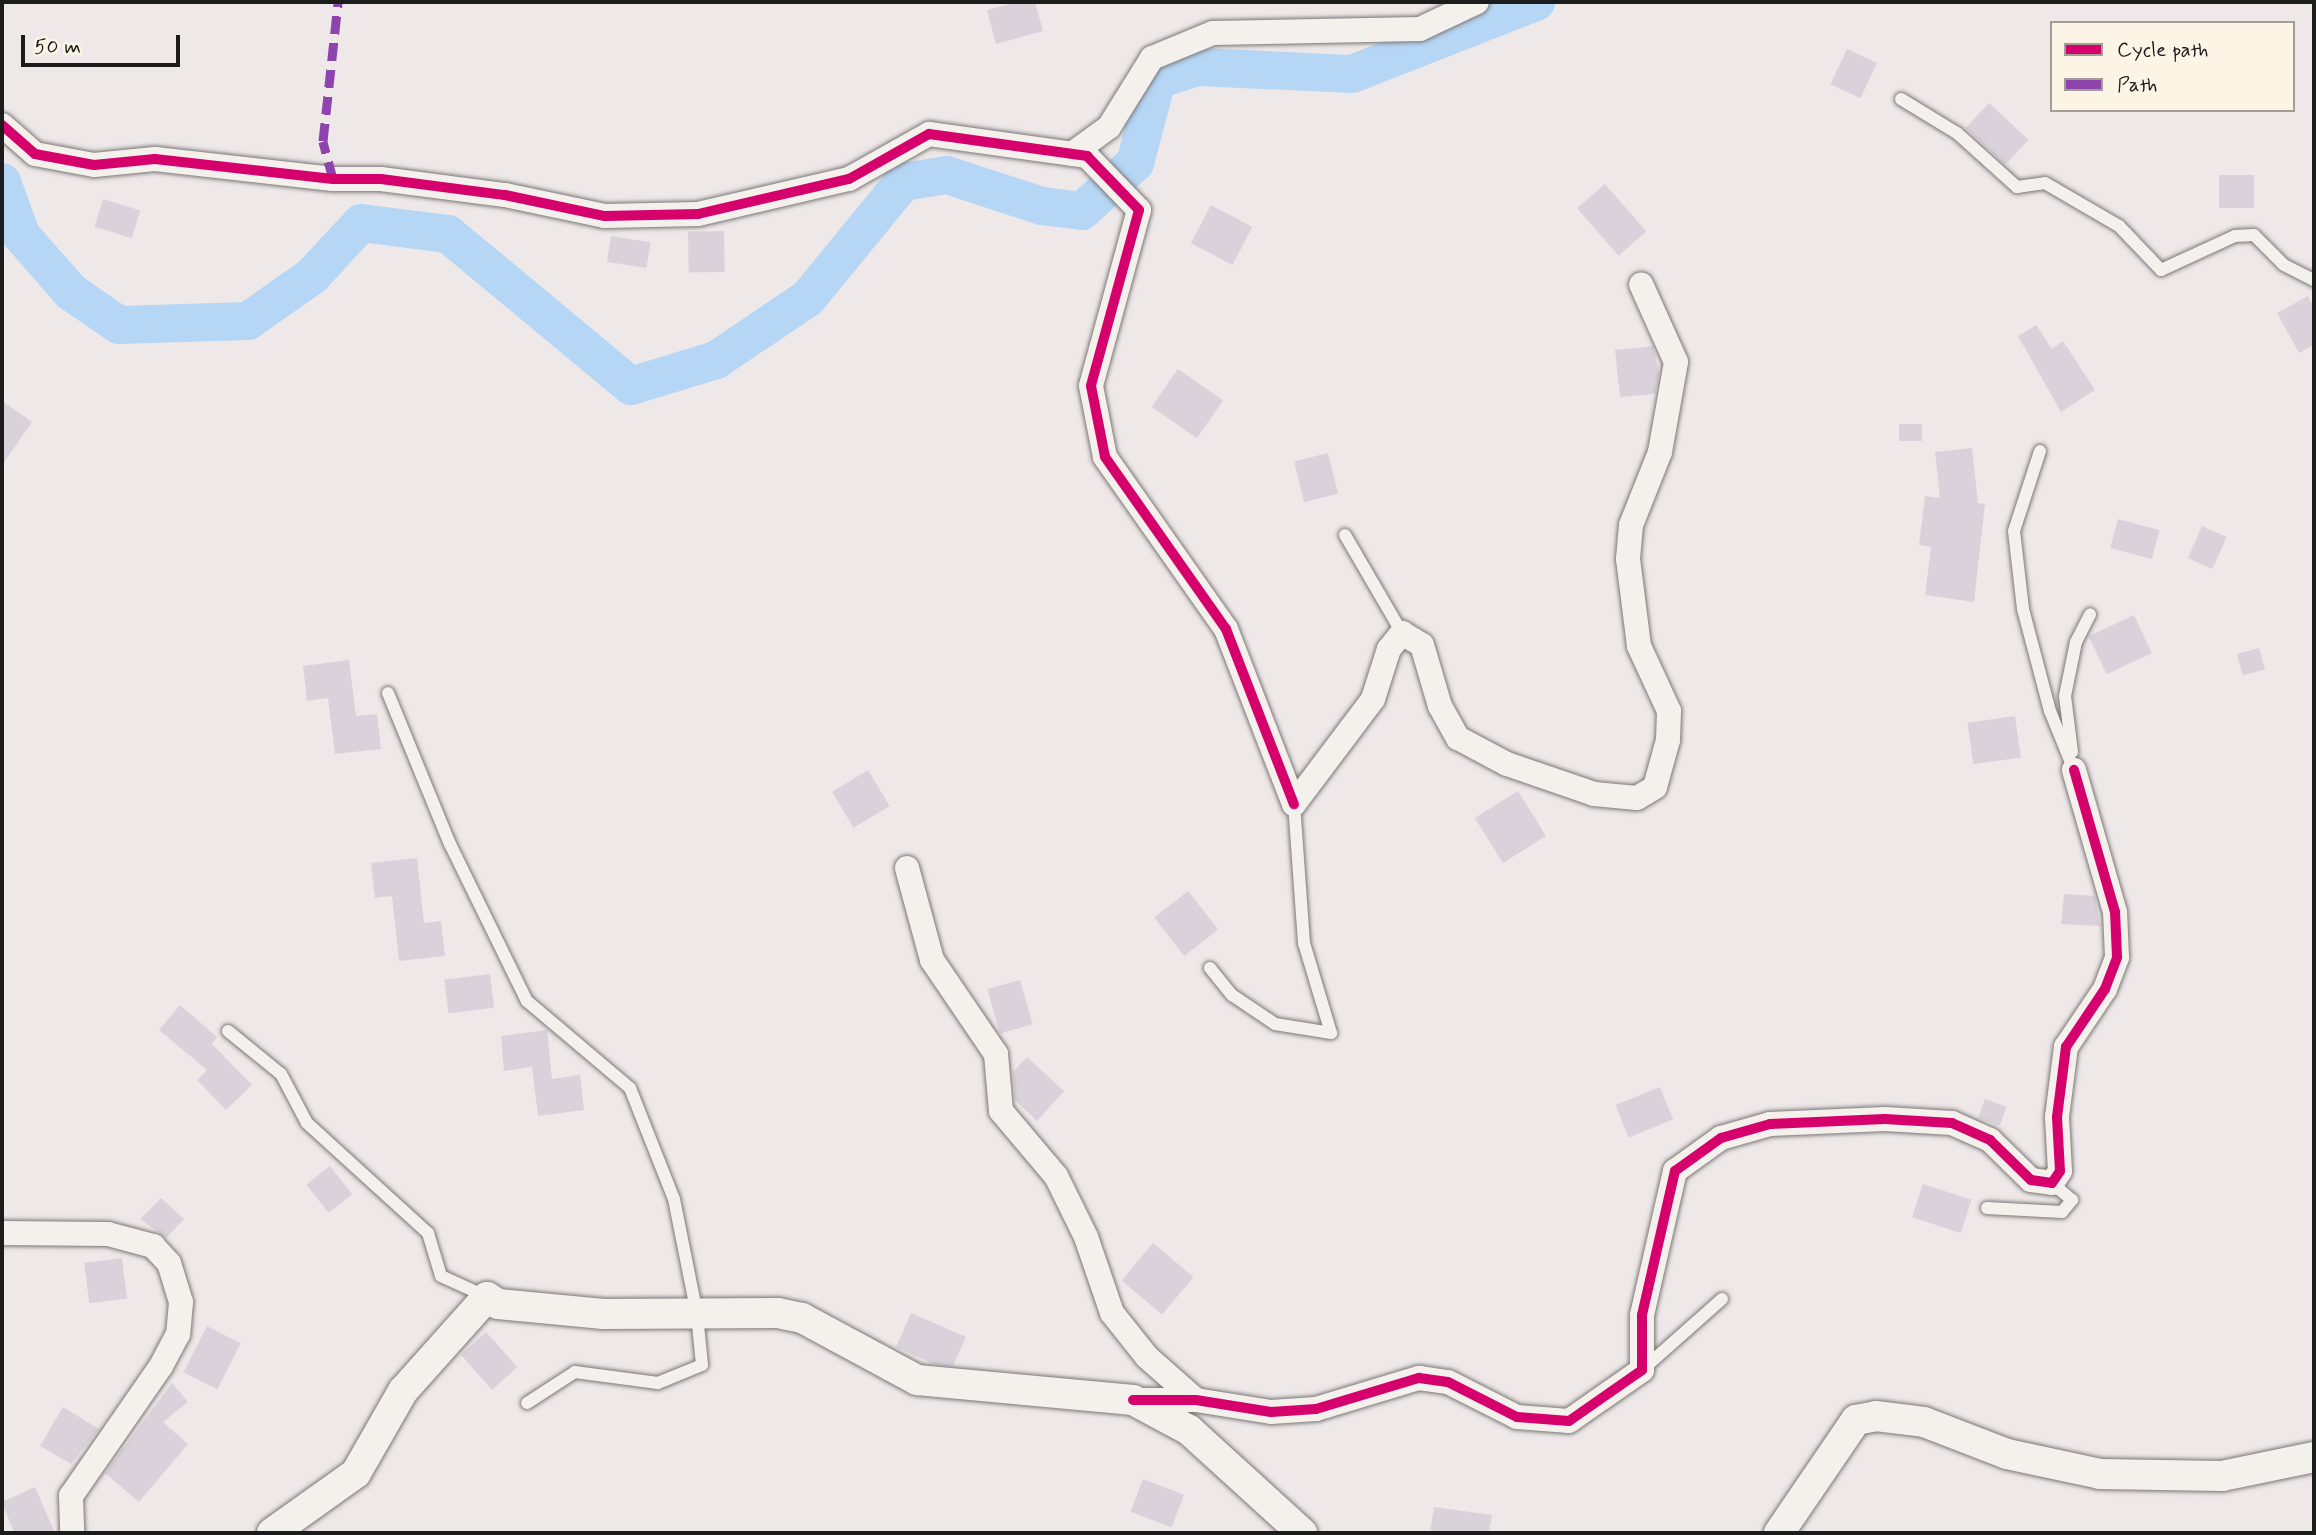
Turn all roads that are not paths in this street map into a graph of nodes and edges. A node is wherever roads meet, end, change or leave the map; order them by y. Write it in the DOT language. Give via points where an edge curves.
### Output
graph roads {
  1 [pos="1478,2"];
  2 [pos="1901,99"];
  3 [pos="2,125"];
  4 [pos="1079,155"];
  5 [pos="2314,280"];
  6 [pos="1641,284"];
  7 [pos="2040,451"];
  8 [pos="1345,536"];
  9 [pos="2090,614"];
  10 [pos="1402,632"];
  11 [pos="388,693"];
  12 [pos="2074,770"];
  13 [pos="1294,804"];
  14 [pos="907,867"];
  15 [pos="1210,968"];
  16 [pos="228,1031"];
  17 [pos="2052,1183"];
  18 [pos="1987,1208"];
  19 [pos="2,1233"];
  20 [pos="487,1297"];
  21 [pos="1722,1299"];
  22 [pos="697,1314"];
  23 [pos="1642,1370"];
  24 [pos="1133,1400"];
  25 [pos="1196,1400"];
  26 [pos="527,1403"];
  27 [pos="2314,1457"];
  28 [pos="72,1533"];
  29 [pos="272,1533"];
  30 [pos="1302,1533"];
  31 [pos="1779,1533"];
  1 -- 4 [label="street" via="1420,29 1213,33 1152,58 1109,127"];
  2 -- 5 [label="lane" via="1957,132 2017,187 2045,183 2119,226 2161,270 2235,236 2254,235 2284,265"];
  3 -- 4 [label="street" via="35,154 94,165 155,159 333,179 381,179 505,195 605,216 698,214 849,179 929,134"];
  4 -- 13 [label="street" via="1139,210 1091,386 1105,457 1226,629"];
  6 -- 10 [label="street" via="1676,362 1660,452 1631,525 1628,559 1639,646 1669,711 1668,740 1655,787 1637,798 1594,794 1507,764 1458,738 1440,706 1422,645"];
  7 -- 12 [label="lane" via="2014,531 2023,609 2050,711"];
  8 -- 10 [label="lane"];
  9 -- 12 [label="lane" via="2076,642 2064,696"];
  10 -- 13 [label="street" via="1389,649 1373,699"];
  11 -- 22 [label="lane" via="450,844 527,1001 630,1088 674,1199"];
  12 -- 17 [label="street" via="2116,912 2117,957 2105,989 2066,1047 2057,1117 2060,1171"];
  13 -- 15 [label="lane" via="1304,943 1331,1033 1275,1024 1233,995"];
  14 -- 25 [label="street" via="932,960 996,1054 1001,1111 1056,1176 1086,1237 1112,1313 1147,1357"];
  16 -- 20 [label="lane" via="281,1074 307,1124 428,1233 440,1276"];
  17 -- 18 [label="lane" via="2072,1200 2062,1212"];
  17 -- 23 [label="street" via="2031,1180 1971,1129 1937,1121 1820,1120 1770,1124 1721,1138 1675,1171 1642,1315"];
  19 -- 28 [label="street" via="108,1234 153,1246 169,1263 181,1301 178,1334 161,1366 71,1496"];
  20 -- 22 [label="street" via="498,1304 604,1314"];
  20 -- 29 [label="street" via="403,1391 356,1474"];
  21 -- 23 [label="lane"];
  22 -- 24 [label="street" via="802,1318 917,1380"];
  22 -- 26 [label="lane" via="702,1365 658,1383 575,1372"];
  23 -- 25 [label="street" via="1569,1422 1517,1417 1448,1382 1419,1378 1316,1409 1271,1412"];
  24 -- 25 [label="street"];
  24 -- 30 [label="street" via="1189,1430"];
  27 -- 31 [label="street" via="2222,1476 2100,1474 2007,1454 1924,1422 1875,1416 1856,1420"];
}
